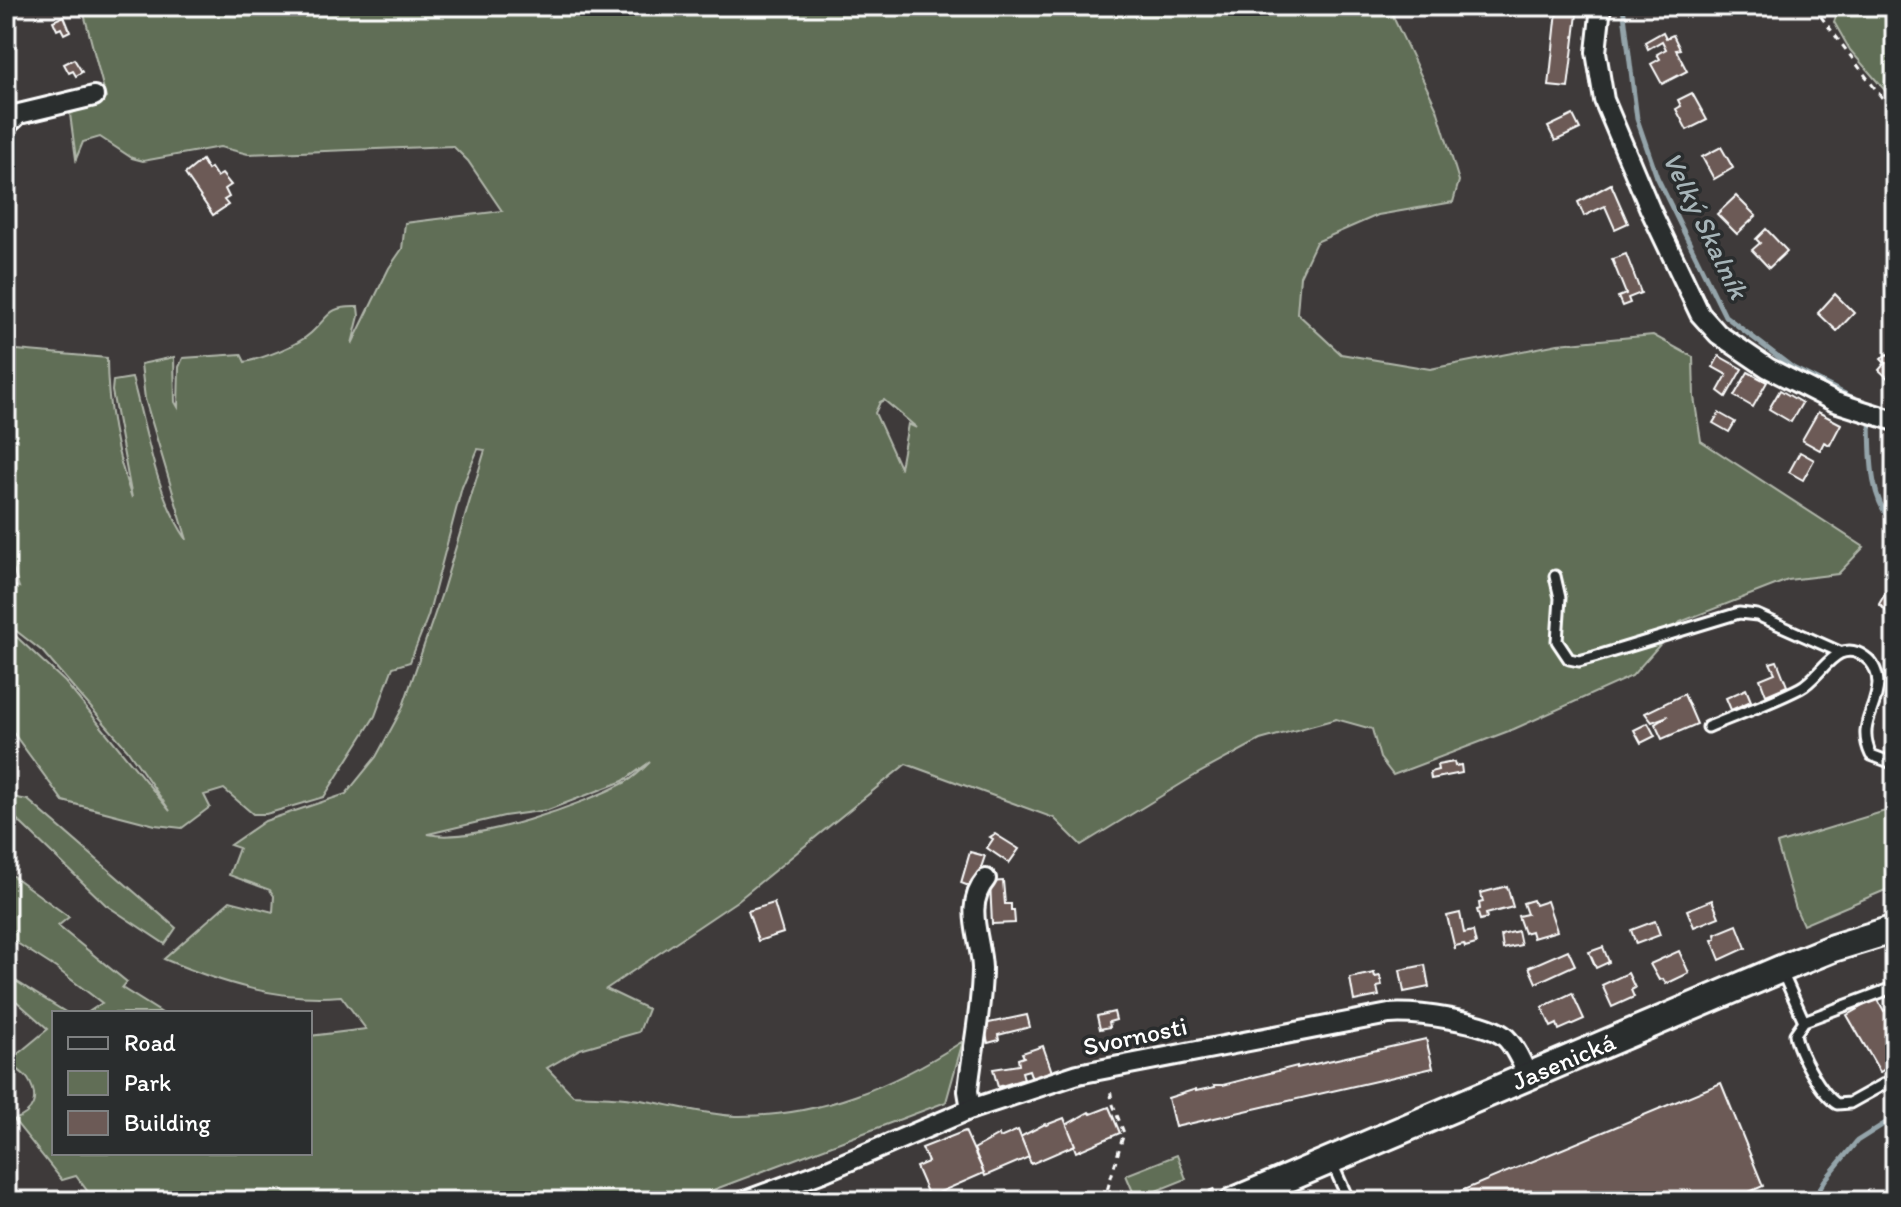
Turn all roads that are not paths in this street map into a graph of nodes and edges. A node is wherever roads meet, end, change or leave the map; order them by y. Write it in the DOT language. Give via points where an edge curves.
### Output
graph roads {
  1 [pos="1601,6"];
  2 [pos="94,96"];
  3 [pos="6,126"];
  4 [pos="1879,416"];
  5 [pos="1555,576"];
  6 [pos="1840,652"];
  7 [pos="1708,727"];
  8 [pos="1895,764"];
  9 [pos="986,879"];
  10 [pos="1895,929"];
  11 [pos="1781,969"];
  12 [pos="1895,987"];
  13 [pos="1804,1021"];
  14 [pos="1528,1076"];
  15 [pos="1895,1078"];
  16 [pos="971,1109"];
  17 [pos="1330,1160"];
  18 [pos="745,1201"];
  19 [pos="1234,1201"];
  20 [pos="1349,1201"];
  1 -- 4 [label="street" via="1596,52 1604,100 1700,314 1718,334 1768,368 1826,398"];
  2 -- 3 [label="street" via="19,114"];
  5 -- 6 [label="lane" via="1560,598 1557,641 1569,659 1594,657 1739,613 1757,615"];
  6 -- 7 [label="lane" via="1804,687"];
  6 -- 8 [label="lane" via="1856,652 1876,670 1878,684 1864,740 1871,755"];
  9 -- 16 [label="street" via="974,905 982,967 968,1091"];
  10 -- 11 [label="street, Jasenická"];
  11 -- 13 [label="lane"];
  11 -- 14 [label="street, Jasenická"];
  12 -- 13 [label="lane"];
  13 -- 15 [label="lane" via="1795,1039 1826,1095 1837,1104 1850,1103"];
  14 -- 16 [label="street, Svornosti" via="1499,1033 1405,1012 1106,1067"];
  14 -- 17 [label="street, Jasenická"];
  16 -- 18 [label="street, Svornosti"];
  17 -- 19 [label="street, Jasenická"];
  17 -- 20 [label="lane"];
}
